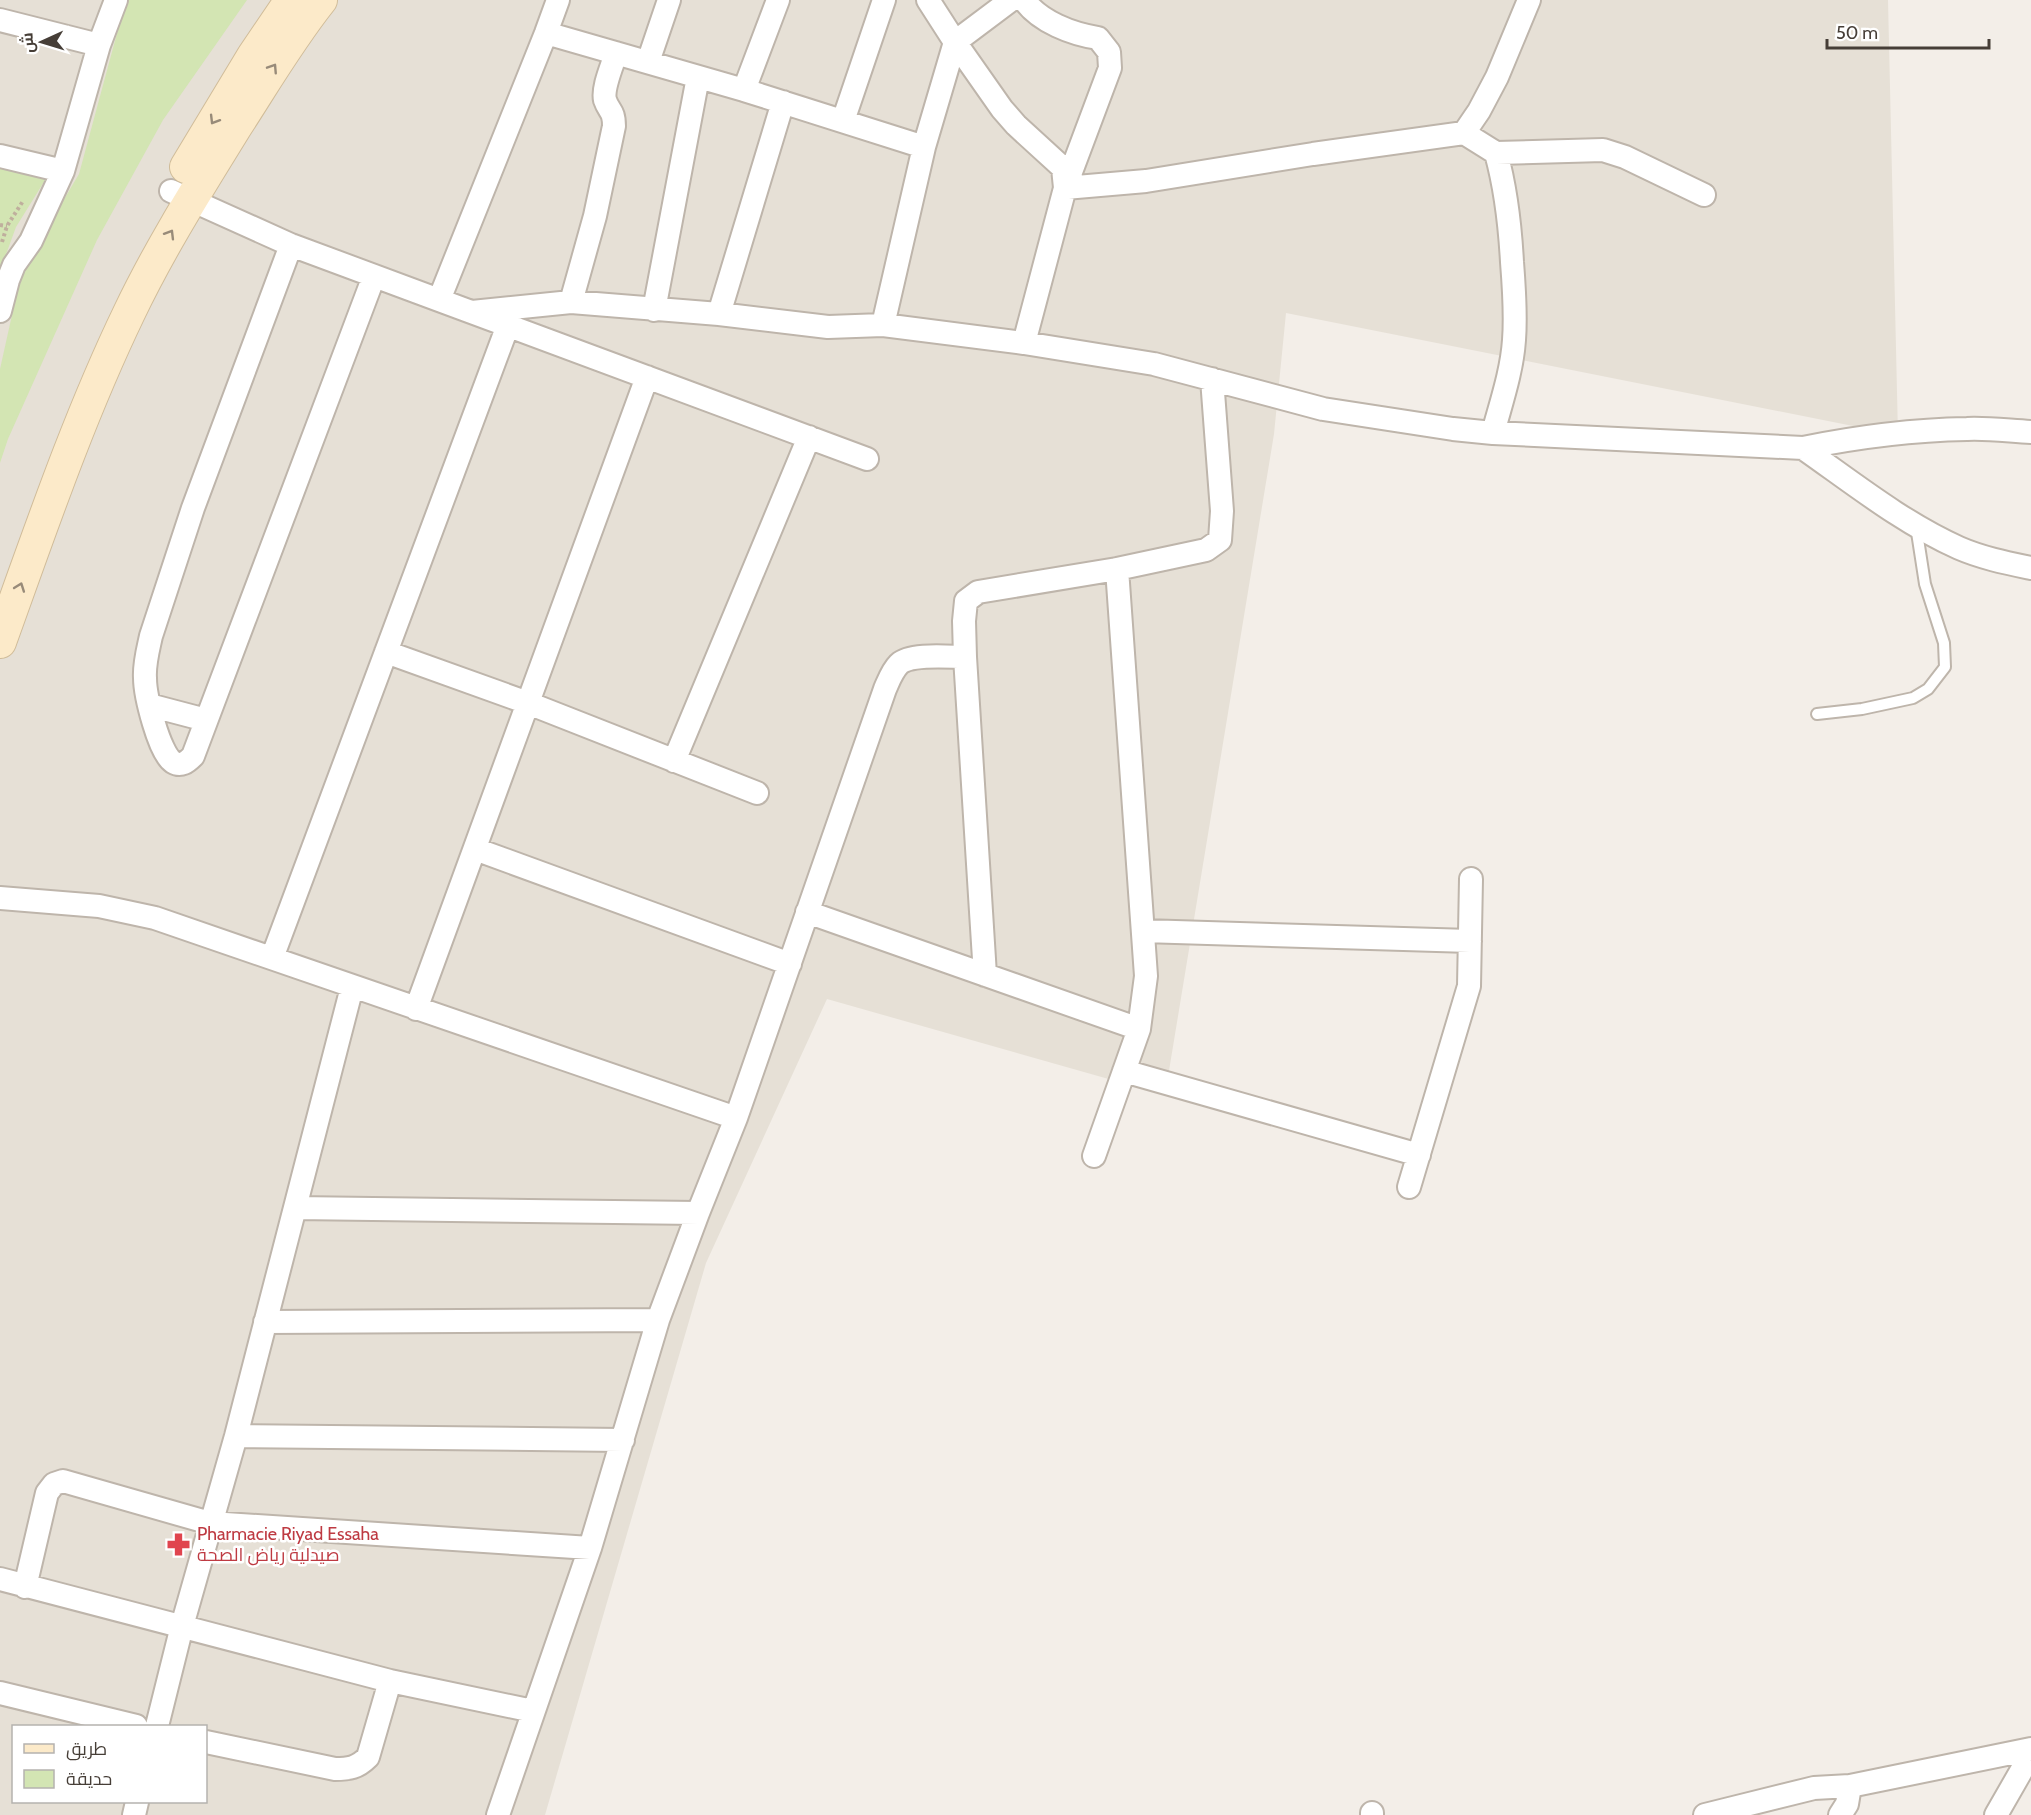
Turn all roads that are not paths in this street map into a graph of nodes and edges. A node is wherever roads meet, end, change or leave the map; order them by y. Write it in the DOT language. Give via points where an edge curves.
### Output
graph roads {
  1 [pos="116,0"];
  2 [pos="291,0"];
  3 [pos="321,0"];
  4 [pos="558,0"];
  5 [pos="669,0"];
  6 [pos="778,0"];
  7 [pos="884,0"];
  8 [pos="928,0"];
  9 [pos="1011,0"];
  10 [pos="1024,0"];
  11 [pos="1529,0"];
  12 [pos="0,20"];
  13 [pos="546,33"];
  14 [pos="955,42"];
  15 [pos="99,45"];
  16 [pos="616,53"];
  17 [pos="648,62"];
  18 [pos="698,76"];
  19 [pos="744,90"];
  20 [pos="783,102"];
  21 [pos="843,121"];
  22 [pos="1464,133"];
  23 [pos="924,147"];
  24 [pos="1496,153"];
  25 [pos="0,156"];
  26 [pos="63,171"];
  27 [pos="1065,188"];
  28 [pos="1704,195"];
  29 [pos="181,196"];
  30 [pos="291,245"];
  31 [pos="374,276"];
  32 [pos="1,300"];
  33 [pos="439,300"];
  34 [pos="572,302"];
  35 [pos="654,310"];
  36 [pos="472,312"];
  37 [pos="719,314"];
  38 [pos="508,325"];
  39 [pos="883,325"];
  40 [pos="1024,343"];
  41 [pos="647,377"];
  42 [pos="1212,379"];
  43 [pos="2031,432"];
  44 [pos="1493,433"];
  45 [pos="808,437"];
  46 [pos="1803,448"];
  47 [pos="867,459"];
  48 [pos="1916,525"];
  49 [pos="2031,568"];
  50 [pos="1117,569"];
  51 [pos="0,581"];
  52 [pos="0,642"];
  53 [pos="386,652"];
  54 [pos="965,657"];
  55 [pos="528,703"];
  56 [pos="149,705"];
  57 [pos="1817,714"];
  58 [pos="206,720"];
  59 [pos="674,761"];
  60 [pos="757,794"];
  61 [pos="475,849"];
  62 [pos="1471,879"];
  63 [pos="0,898"];
  64 [pos="807,912"];
  65 [pos="1143,931"];
  66 [pos="1470,941"];
  67 [pos="272,958"];
  68 [pos="789,964"];
  69 [pos="985,975"];
  70 [pos="352,987"];
  71 [pos="416,1009"];
  72 [pos="1139,1029"];
  73 [pos="1124,1071"];
  74 [pos="736,1118"];
  75 [pos="1419,1155"];
  76 [pos="1094,1156"];
  77 [pos="1409,1187"];
  78 [pos="295,1208"];
  79 [pos="698,1214"];
  80 [pos="658,1320"];
  81 [pos="266,1322"];
  82 [pos="236,1436"];
  83 [pos="623,1440"];
  84 [pos="210,1523"];
  85 [pos="590,1548"];
  86 [pos="0,1579"];
  87 [pos="25,1587"];
  88 [pos="182,1626"];
  89 [pos="390,1681"];
  90 [pos="0,1693"];
  91 [pos="533,1711"];
  92 [pos="132,1725"];
  93 [pos="157,1725"];
  94 [pos="207,1742"];
  95 [pos="2031,1749"];
  96 [pos="2031,1754"];
  97 [pos="1850,1786"];
  98 [pos="501,1813"];
  99 [pos="1705,1815"];
  100 [pos="1840,1815"];
  101 [pos="1996,1815"];
  1 -- 15 [label="street"];
  2 -- 29 [label="main road, one-way" via="253,56"];
  29 -- 3 [label="main road, one-way"];
  4 -- 13 [label="street"];
  5 -- 17 [label="street"];
  6 -- 19 [label="street"];
  7 -- 21 [label="street"];
  8 -- 14 [label="street"];
  9 -- 14 [label="street"];
  10 -- 27 [label="street" via="1032,11 1052,22 1098,38 1109,52 1110,68"];
  11 -- 22 [label="street" via="1497,77"];
  12 -- 15 [label="street"];
  13 -- 16 [label="street"];
  13 -- 33 [label="street"];
  14 -- 23 [label="street"];
  14 -- 27 [label="street" via="1002,109 1064,168"];
  15 -- 26 [label="street"];
  16 -- 17 [label="street"];
  16 -- 34 [label="street" via="604,95 614,114 614,126"];
  17 -- 18 [label="street"];
  18 -- 19 [label="street"];
  18 -- 35 [label="street"];
  19 -- 20 [label="street"];
  20 -- 21 [label="street"];
  20 -- 37 [label="street"];
  21 -- 23 [label="street"];
  22 -- 24 [label="street"];
  22 -- 27 [label="street" via="1146,182"];
  23 -- 39 [label="street"];
  24 -- 28 [label="street" via="1603,150"];
  24 -- 44 [label="street" via="1510,224 1514,340"];
  25 -- 26 [label="street"];
  26 -- 32 [label="street" via="31,241 14,265"];
  27 -- 40 [label="street"];
  29 -- 30 [label="street"];
  29 -- 51 [label="main road" via="146,233 54,432"];
  52 -- 29 [label="main road, one-way" via="74,436 162,248"];
  30 -- 31 [label="street"];
  30 -- 56 [label="street" via="151,636 145,679"];
  31 -- 33 [label="street"];
  31 -- 58 [label="street"];
  33 -- 36 [label="street"];
  34 -- 35 [label="street"];
  34 -- 36 [label="street"];
  35 -- 37 [label="street"];
  36 -- 38 [label="street"];
  37 -- 39 [label="street" via="828,327"];
  38 -- 41 [label="street"];
  38 -- 53 [label="street"];
  39 -- 40 [label="street"];
  40 -- 42 [label="street" via="1154,364"];
  41 -- 45 [label="street"];
  41 -- 55 [label="street"];
  42 -- 44 [label="street" via="1323,409"];
  42 -- 50 [label="street" via="1222,511 1220,540 1206,550"];
  43 -- 46 [label="street" via="1911,431"];
  44 -- 46 [label="street"];
  45 -- 47 [label="street"];
  45 -- 59 [label="street"];
  46 -- 48 [label="street"];
  48 -- 49 [label="street" via="1960,548"];
  48 -- 57 [label="lane" via="1925,584 1944,643 1945,667 1928,689 1913,698"];
  50 -- 54 [label="street" via="978,591 966,601"];
  50 -- 65 [label="street"];
  53 -- 55 [label="street"];
  53 -- 67 [label="street"];
  54 -- 64 [label="street" via="911,658 900,662 892,672"];
  54 -- 69 [label="street"];
  55 -- 59 [label="street"];
  55 -- 61 [label="street"];
  56 -- 58 [label="street"];
  56 -- 58 [label="street" via="164,751 178,764 193,756"];
  59 -- 60 [label="street"];
  61 -- 68 [label="street"];
  61 -- 71 [label="street"];
  62 -- 66 [label="street"];
  63 -- 67 [label="street" via="119,909"];
  64 -- 68 [label="street"];
  64 -- 69 [label="street"];
  65 -- 66 [label="street"];
  65 -- 72 [label="street" via="1146,976"];
  66 -- 75 [label="street" via="1468,986"];
  67 -- 70 [label="street"];
  68 -- 74 [label="street"];
  69 -- 72 [label="street"];
  70 -- 71 [label="street"];
  70 -- 78 [label="street"];
  71 -- 74 [label="street"];
  72 -- 73 [label="street"];
  73 -- 75 [label="street"];
  73 -- 76 [label="street"];
  74 -- 79 [label="street"];
  75 -- 77 [label="street"];
  78 -- 79 [label="street"];
  78 -- 81 [label="street"];
  79 -- 80 [label="street"];
  80 -- 81 [label="street"];
  80 -- 83 [label="street"];
  81 -- 82 [label="street"];
  82 -- 83 [label="street"];
  82 -- 84 [label="street"];
  83 -- 85 [label="street"];
  84 -- 85 [label="street"];
  84 -- 87 [label="street" via="63,1481 54,1484 47,1493"];
  84 -- 88 [label="street"];
  85 -- 91 [label="street"];
  86 -- 87 [label="street"];
  87 -- 88 [label="street"];
  88 -- 89 [label="street"];
  88 -- 93 [label="street"];
  89 -- 91 [label="street"];
  89 -- 94 [label="street" via="368,1757 351,1769"];
  90 -- 92 [label="street"];
  91 -- 98 [label="street"];
  95 -- 97 [label="street"];
  96 -- 101 [label="street"];
  97 -- 99 [label="street" via="1814,1788"];
  97 -- 100 [label="street" via="1847,1804"];
}
